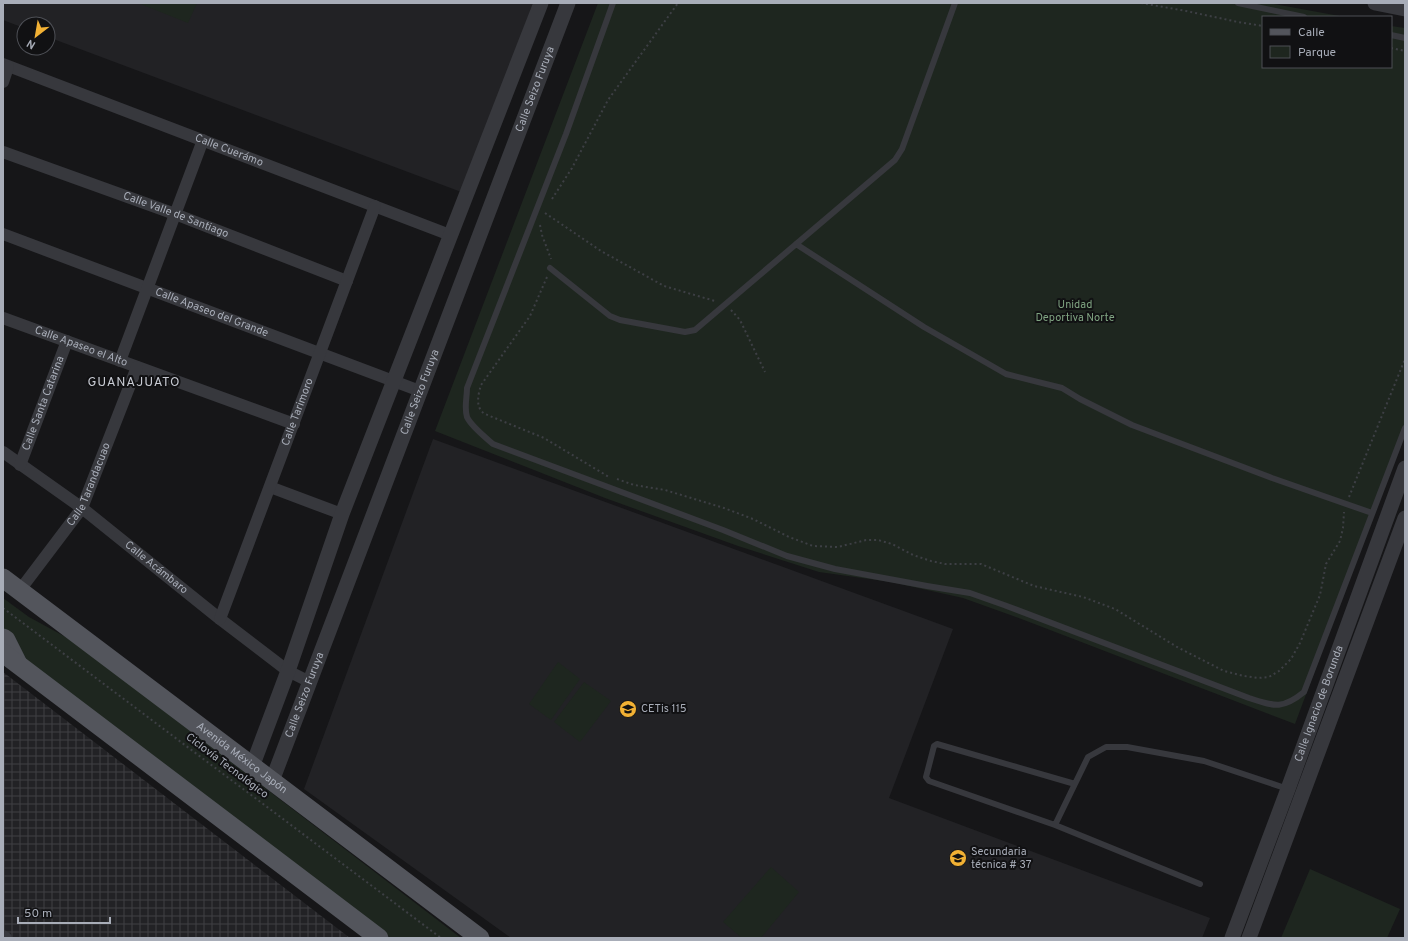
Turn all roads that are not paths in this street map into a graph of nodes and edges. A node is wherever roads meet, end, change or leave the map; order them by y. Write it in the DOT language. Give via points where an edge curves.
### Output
graph roads {
  1 [pos="542,3"];
  2 [pos="568,3"];
  3 [pos="613,3"];
  4 [pos="955,3"];
  5 [pos="1238,3"];
  6 [pos="1374,3"];
  7 [pos="1405,9"];
  8 [pos="1299,16"];
  9 [pos="1392,35"];
  10 [pos="1405,38"];
  11 [pos="6,66"];
  12 [pos="3,82"];
  13 [pos="203,140"];
  14 [pos="3,152"];
  15 [pos="375,206"];
  16 [pos="175,214"];
  17 [pos="3,234"];
  18 [pos="450,235"];
  19 [pos="796,244"];
  20 [pos="550,268"];
  21 [pos="347,281"];
  22 [pos="147,288"];
  23 [pos="3,318"];
  24 [pos="67,341"];
  25 [pos="320,354"];
  26 [pos="120,360"];
  27 [pos="137,367"];
  28 [pos="394,381"];
  29 [pos="420,391"];
  30 [pos="294,424"];
  31 [pos="1405,428"];
  32 [pos="3,452"];
  33 [pos="20,465"];
  34 [pos="1405,468"];
  35 [pos="270,487"];
  36 [pos="1401,492"];
  37 [pos="82,508"];
  38 [pos="1390,510"];
  39 [pos="1372,513"];
  40 [pos="342,514"];
  41 [pos="1405,514"];
  42 [pos="1405,518"];
  43 [pos="3,578"];
  44 [pos="12,590"];
  45 [pos="220,619"];
  46 [pos="3,638"];
  47 [pos="3,653"];
  48 [pos="19,665"];
  49 [pos="288,671"];
  50 [pos="310,682"];
  51 [pos="252,766"];
  52 [pos="272,782"];
  53 [pos="1075,784"];
  54 [pos="1288,789"];
  55 [pos="1303,793"];
  56 [pos="1056,825"];
  57 [pos="1200,884"];
  58 [pos="3,936"];
  59 [pos="6,938"];
  60 [pos="379,938"];
  61 [pos="480,938"];
  62 [pos="1232,938"];
  63 [pos="1249,938"];
  1 -- 18 [label="street"];
  2 -- 29 [label="street, Calle Seizo Furuya"];
  3 -- 39 [label="lane" via="566,134 467,388 467,416 476,429 493,444 787,556 835,569 970,593 1272,706 1292,702 1304,692"];
  4 -- 19 [label="lane" via="902,149 895,160"];
  5 -- 8 [label="lane"];
  6 -- 7 [label="street"];
  9 -- 10 [label="lane"];
  11 -- 12 [label="street"];
  11 -- 13 [label="street, Calle Cuerámo"];
  13 -- 15 [label="street, Calle Cuerámo"];
  13 -- 16 [label="street"];
  14 -- 16 [label="street, Calle Valle de Santiago"];
  15 -- 18 [label="street, Calle Cuerámo"];
  15 -- 21 [label="street, Calle Tarimoro"];
  16 -- 21 [label="street, Calle Valle de Santiago"];
  16 -- 22 [label="street"];
  17 -- 22 [label="street, Calle Apaseo del Grande"];
  18 -- 28 [label="street"];
  19 -- 20 [label="lane" via="695,330 685,332 610,316"];
  19 -- 39 [label="lane" via="924,327 1006,374 1062,388 1132,425"];
  21 -- 25 [label="street, Calle Tarimoro"];
  22 -- 25 [label="street, Calle Apaseo del Grande"];
  22 -- 26 [label="street"];
  23 -- 24 [label="street, Calle Apaseo el Alto"];
  24 -- 26 [label="street, Calle Apaseo el Alto"];
  24 -- 33 [label="street, Calle Santa Catarina"];
  25 -- 28 [label="street, Calle Apaseo del Grande"];
  25 -- 30 [label="street, Calle Tarimoro"];
  26 -- 27 [label="street, Calle Apaseo el Alto"];
  27 -- 30 [label="street, Calle Apaseo el Alto"];
  27 -- 37 [label="street, Calle Tarandacuao"];
  28 -- 29 [label="street, Calle Apaseo del Grande"];
  28 -- 40 [label="street"];
  29 -- 50 [label="street, Calle Seizo Furuya"];
  30 -- 35 [label="street, Calle Tarimoro"];
  31 -- 39 [label="lane"];
  32 -- 33 [label="street, Calle Acámbaro"];
  33 -- 37 [label="street, Calle Acámbaro"];
  34 -- 36 [label="street, Calle Ignacio de Borunda"];
  35 -- 40 [label="street"];
  35 -- 45 [label="street, Calle Tarimoro"];
  36 -- 38 [label="street, Calle Ignacio de Borunda"];
  37 -- 44 [label="street, Calle Tarandacuao"];
  37 -- 45 [label="street, Calle Acámbaro"];
  38 -- 41 [label="street"];
  38 -- 54 [label="street, Calle Ignacio de Borunda"];
  40 -- 49 [label="street"];
  42 -- 55 [label="street, Calle Ignacio de Borunda"];
  43 -- 44 [label="main road, Avenida México Japón"];
  44 -- 51 [label="main road, Avenida México Japón" via="66,626"];
  45 -- 49 [label="street, Calle Acámbaro"];
  46 -- 48 [label="main road"];
  47 -- 48 [label="main road"];
  48 -- 60 [label="main road"];
  49 -- 50 [label="street, Calle Acámbaro"];
  49 -- 51 [label="street"];
  50 -- 52 [label="street, Calle Seizo Furuya"];
  51 -- 52 [label="main road, Avenida México Japón"];
  52 -- 61 [label="main road, Avenida México Japón"];
  53 -- 54 [label="lane" via="1088,758 1106,747 1127,747 1204,762"];
  53 -- 56 [label="lane"];
  53 -- 56 [label="lane" via="937,744 934,746 926,777 929,781"];
  54 -- 55 [label="lane"];
  54 -- 62 [label="street, Calle Ignacio de Borunda"];
  55 -- 63 [label="street, Calle Ignacio de Borunda"];
  56 -- 57 [label="lane"];
  58 -- 59 [label="street"];
}
